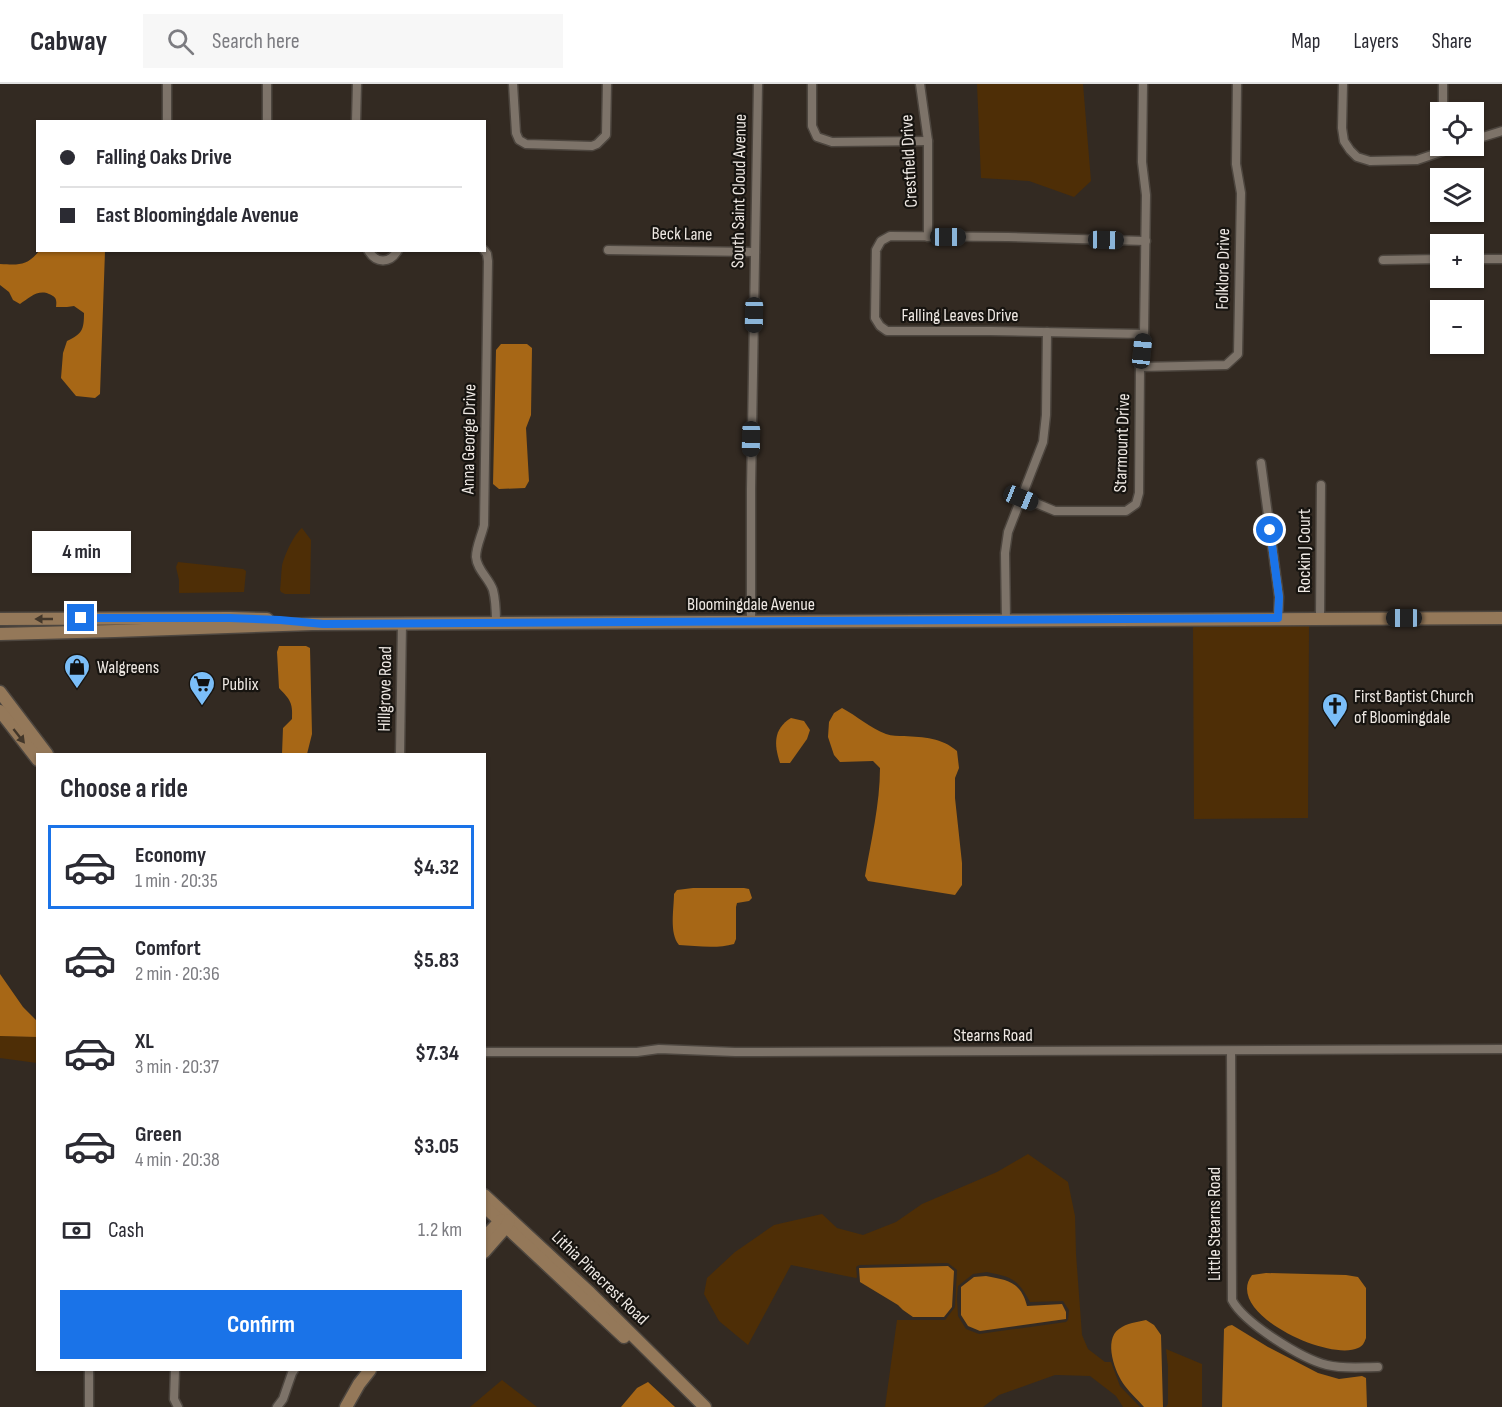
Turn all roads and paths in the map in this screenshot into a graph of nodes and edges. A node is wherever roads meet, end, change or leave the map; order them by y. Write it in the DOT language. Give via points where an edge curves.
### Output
graph roads {
  1 [pos="167,84"];
  2 [pos="267,84"];
  3 [pos="357,84"];
  4 [pos="513,84"];
  5 [pos="607,84"];
  6 [pos="758,84"];
  7 [pos="812,84"];
  8 [pos="920,84"];
  9 [pos="1143,84"];
  10 [pos="1237,84"];
  11 [pos="1343,84"];
  12 [pos="1443,84"];
  13 [pos="1443,102"];
  14 [pos="167,120"];
  15 [pos="267,120"];
  16 [pos="356,120"];
  17 [pos="1502,131"];
  18 [pos="1484,137"];
  19 [pos="928,141"];
  20 [pos="1430,155"];
  21 [pos="928,237"];
  22 [pos="1146,241"];
  23 [pos="608,250"];
  24 [pos="370,252"];
  25 [pos="396,252"];
  26 [pos="485,252"];
  27 [pos="755,252"];
  28 [pos="1430,259"];
  29 [pos="1484,259"];
  30 [pos="1502,259"];
  31 [pos="1383,260"];
  32 [pos="1047,332"];
  33 [pos="1144,334"];
  34 [pos="1140,367"];
  35 [pos="1261,463"];
  36 [pos="1321,485"];
  37 [pos="1021,498"];
  38 [pos="1278,618"];
  39 [pos="1320,618"];
  40 [pos="1502,618"];
  41 [pos="0,619"];
  42 [pos="1005,620"];
  43 [pos="752,622"];
  44 [pos="402,623"];
  45 [pos="496,623"];
  46 [pos="312,624"];
  47 [pos="1,634"];
  48 [pos="0,692"];
  49 [pos="0,711"];
  50 [pos="46,753"];
  51 [pos="400,753"];
  52 [pos="36,757"];
  53 [pos="1502,1049"];
  54 [pos="1231,1051"];
  55 [pos="486,1052"];
  56 [pos="486,1198"];
  57 [pos="486,1208"];
  58 [pos="506,1228"];
  59 [pos="486,1237"];
  60 [pos="486,1250"];
  61 [pos="1378,1367"];
  62 [pos="89,1371"];
  63 [pos="175,1371"];
  64 [pos="292,1371"];
  65 [pos="369,1371"];
  66 [pos="687,1391"];
  67 [pos="89,1407"];
  68 [pos="178,1407"];
  69 [pos="277,1407"];
  70 [pos="347,1407"];
  71 [pos="705,1407"];
  1 -- 14 [label="street"];
  2 -- 15 [label="street"];
  3 -- 16 [label="street"];
  4 -- 5 [label="street" via="516,133 522,142 592,146 606,135"];
  6 -- 27 [label="street, South Saint Cloud Avenue"];
  7 -- 19 [label="street" via="812,126 817,137 832,142"];
  8 -- 19 [label="street, Crestfield Drive"];
  9 -- 22 [label="street, Starmount Drive"];
  10 -- 34 [label="street, Folklore Drive" via="1236,164 1241,194 1238,354 1226,365"];
  11 -- 20 [label="street" via="1344,141 1357,157 1407,161"];
  12 -- 13 [label="street"];
  17 -- 18 [label="street"];
  19 -- 21 [label="street, Crestfield Drive"];
  21 -- 22 [label="street, Falling Leaves Drive"];
  21 -- 32 [label="street, Falling Leaves Drive" via="890,236 876,250 875,318 880,326 888,331"];
  22 -- 33 [label="street, Starmount Drive"];
  23 -- 27 [label="street, Beck Lane"];
  24 -- 25 [label="street" via="376,260 384,261"];
  26 -- 45 [label="street, Anna George Drive" via="488,261 484,525 476,559 492,589"];
  27 -- 43 [label="street, South Saint Cloud Avenue" via="750,489"];
  28 -- 31 [label="street"];
  29 -- 30 [label="street"];
  32 -- 33 [label="street, Falling Leaves Drive"];
  32 -- 37 [label="street" via="1043,442"];
  33 -- 34 [label="street, Starmount Drive"];
  34 -- 37 [label="street, Starmount Drive" via="1136,504 1126,511 1055,511"];
  35 -- 38 [label="street" via="1279,597"];
  36 -- 39 [label="street, Rockin J Court"];
  37 -- 42 [label="street" via="1005,553"];
  38 -- 39 [label="main road, Bloomingdale Avenue"];
  38 -- 42 [label="main road, Bloomingdale Avenue"];
  39 -- 40 [label="main road, Bloomingdale Avenue"];
  46 -- 41 [label="main road, one-way" via="230,618"];
  42 -- 43 [label="main road, Bloomingdale Avenue"];
  43 -- 45 [label="main road, Bloomingdale Avenue"];
  44 -- 45 [label="main road, Bloomingdale Avenue"];
  44 -- 46 [label="main road, Bloomingdale Avenue"];
  44 -- 51 [label="street, Hillgrove Road"];
  46 -- 47 [label="main road, Bloomingdale Avenue"];
  48 -- 50 [label="main road"];
  49 -- 52 [label="main road, one-way"];
  53 -- 54 [label="street, Stearns Road"];
  54 -- 55 [label="street, Stearns Road"];
  54 -- 61 [label="street, Little Stearns Road" via="1232,1300 1252,1323 1311,1360 1333,1366"];
  56 -- 58 [label="main road, Lithia Pinecrest Road"];
  57 -- 58 [label="main road, Lithia Pinecrest Road"];
  58 -- 59 [label="main road"];
  58 -- 60 [label="main road"];
  58 -- 66 [label="main road, Lithia Pinecrest Road"];
  58 -- 66 [label="main road, Lithia Pinecrest Road" via="599,1301"];
  62 -- 67 [label="street"];
  63 -- 68 [label="street" via="174,1399"];
  64 -- 69 [label="street"];
  65 -- 70 [label="main road"];
  66 -- 71 [label="main road, Lithia Pinecrest Road"];
}
